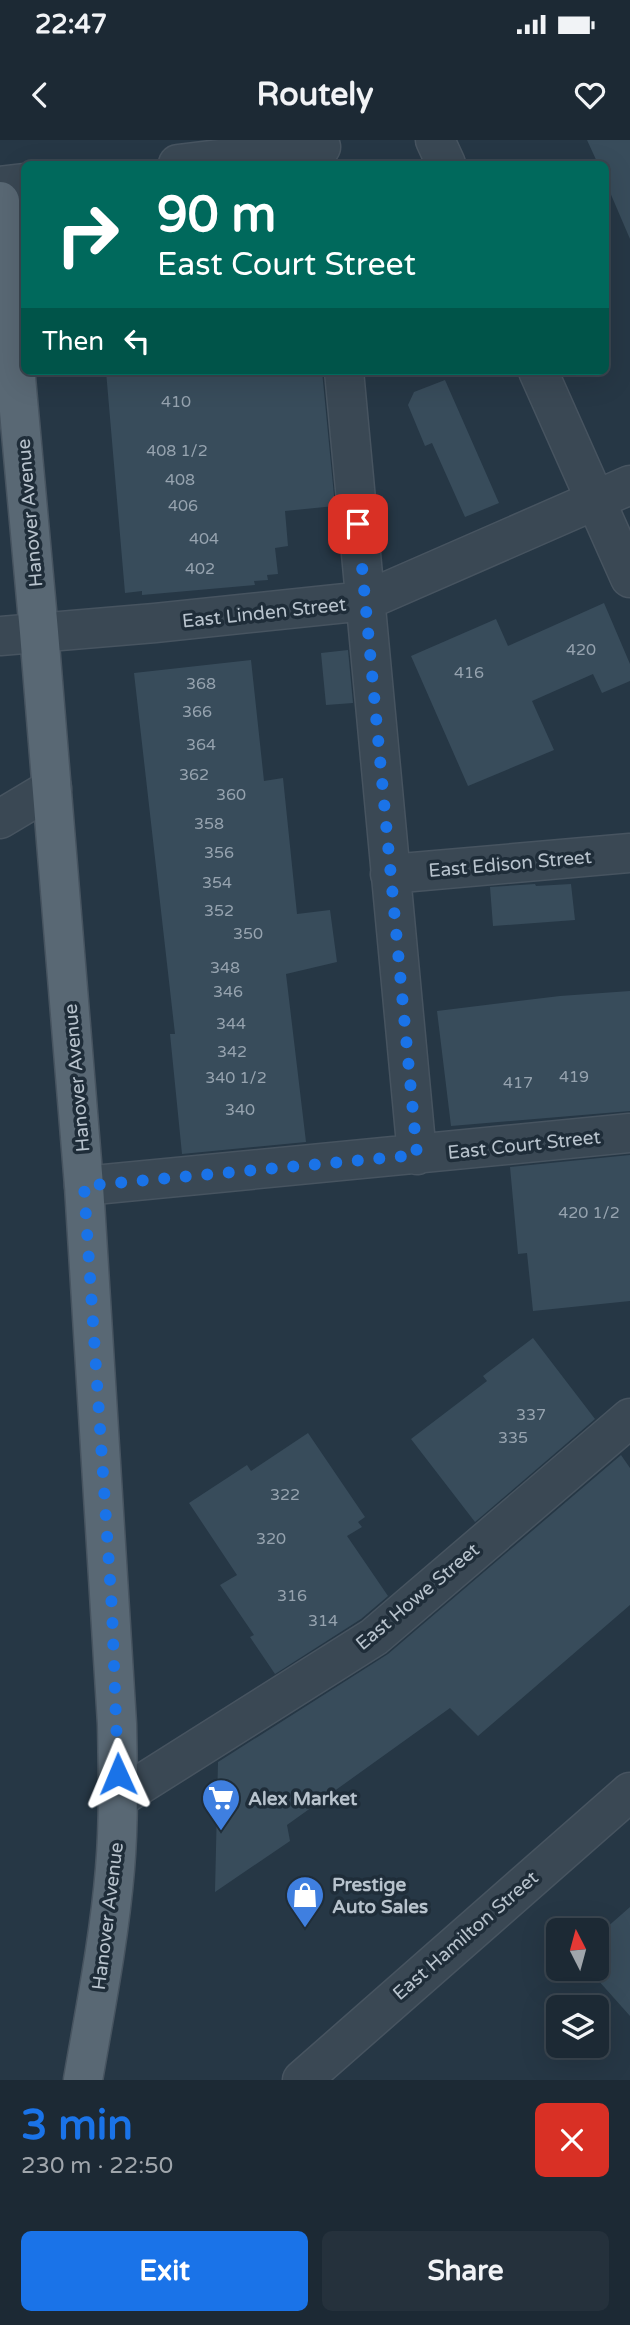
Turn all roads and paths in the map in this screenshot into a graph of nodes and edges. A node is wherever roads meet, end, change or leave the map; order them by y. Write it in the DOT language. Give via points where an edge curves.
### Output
graph roads {
  1 [pos="435,140"];
  2 [pos="322,150"];
  3 [pos="209,161"];
  4 [pos="445,161"];
  5 [pos="21,183"];
  6 [pos="0,186"];
  7 [pos="0,201"];
  8 [pos="4,272"];
  9 [pos="344,375"];
  10 [pos="540,375"];
  11 [pos="630,485"];
  12 [pos="596,500"];
  13 [pos="630,578"];
  14 [pos="365,601"];
  15 [pos="39,632"];
  16 [pos="0,636"];
  17 [pos="52,788"];
  18 [pos="0,819"];
  19 [pos="630,853"];
  20 [pos="390,874"];
  21 [pos="630,1133"];
  22 [pos="417,1155"];
  23 [pos="84,1186"];
  24 [pos="630,1418"];
  25 [pos="630,1792"];
  26 [pos="119,1798"];
  27 [pos="83,2080"];
  28 [pos="302,2080"];
  1 -- 4 [label="street"];
  2 -- 3 [label="street"];
  5 -- 6 [label="street"];
  7 -- 8 [label="main road, Hanover Avenue"];
  8 -- 15 [label="main road, Hanover Avenue"];
  9 -- 14 [label="street"];
  10 -- 12 [label="street"];
  11 -- 12 [label="street, East Linden Street"];
  12 -- 13 [label="street"];
  12 -- 14 [label="street, East Linden Street"];
  14 -- 15 [label="street, East Linden Street"];
  14 -- 20 [label="street"];
  15 -- 16 [label="street, East Linden Street"];
  15 -- 17 [label="main road, Hanover Avenue"];
  17 -- 18 [label="street"];
  17 -- 23 [label="main road, Hanover Avenue"];
  19 -- 20 [label="street, East Edison Street"];
  20 -- 22 [label="street"];
  21 -- 22 [label="street, East Court Street"];
  22 -- 23 [label="street, East Court Street"];
  23 -- 26 [label="main road, Hanover Avenue" via="112,1610"];
  24 -- 26 [label="street, East Howe Street" via="374,1637"];
  25 -- 28 [label="street, East Hamilton Street"];
  26 -- 27 [label="main road, Hanover Avenue" via="108,1937"];
}
